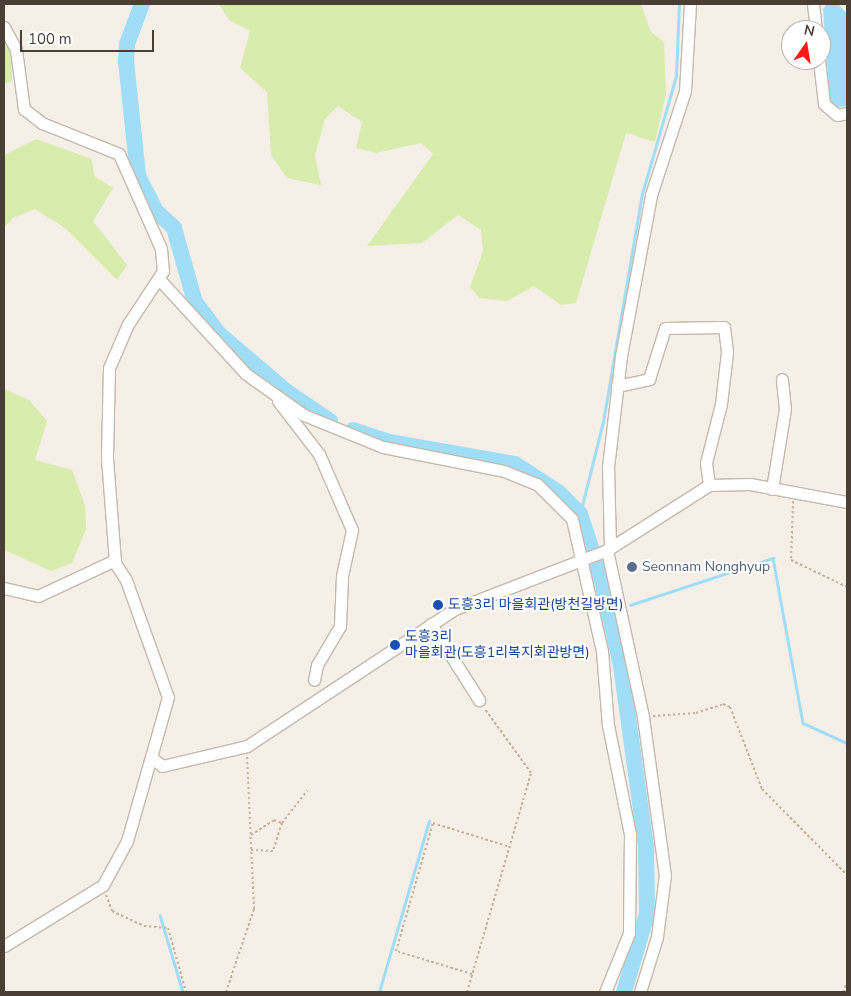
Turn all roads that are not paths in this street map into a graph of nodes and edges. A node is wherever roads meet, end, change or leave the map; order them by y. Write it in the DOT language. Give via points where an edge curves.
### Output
graph roads {
  1 [pos="690,4"];
  2 [pos="813,4"];
  3 [pos="815,20"];
  4 [pos="4,26"];
  5 [pos="820,70"];
  6 [pos="847,113"];
  7 [pos="159,279"];
  8 [pos="782,379"];
  9 [pos="617,386"];
  10 [pos="273,395"];
  11 [pos="709,485"];
  12 [pos="772,489"];
  13 [pos="847,502"];
  14 [pos="606,550"];
  15 [pos="115,560"];
  16 [pos="583,560"];
  17 [pos="4,588"];
  18 [pos="431,624"];
  19 [pos="314,680"];
  20 [pos="479,700"];
  21 [pos="151,757"];
  22 [pos="4,946"];
  23 [pos="605,992"];
  24 [pos="640,992"];
  1 -- 9 [label="street" via="685,91 651,195"];
  2 -- 3 [label="street"];
  4 -- 7 [label="street" via="16,50 24,108 42,124 119,154 161,248"];
  5 -- 6 [label="street" via="824,104 837,116"];
  7 -- 10 [label="street" via="246,374"];
  7 -- 15 [label="street" via="128,324 109,368 107,458"];
  8 -- 12 [label="street" via="785,409"];
  9 -- 11 [label="street" via="649,379 664,328 724,327 727,352 721,404 706,463"];
  9 -- 14 [label="street" via="608,467"];
  10 -- 16 [label="street" via="304,415 353,437 504,470 537,484 572,519"];
  10 -- 19 [label="street" via="319,454 352,530 342,576 340,626 317,665"];
  11 -- 12 [label="street" via="730,482"];
  11 -- 14 [label="street"];
  12 -- 13 [label="street"];
  14 -- 16 [label="street"];
  14 -- 24 [label="street" via="643,717 665,876 657,937"];
  15 -- 17 [label="street" via="38,596"];
  15 -- 21 [label="street" via="166,683 168,697"];
  16 -- 18 [label="street" via="482,597"];
  16 -- 23 [label="street" via="602,651 608,725 630,834 629,934"];
  18 -- 20 [label="street"];
  18 -- 21 [label="street" via="247,746 162,766"];
  21 -- 22 [label="street" via="127,841 103,885"];
}
